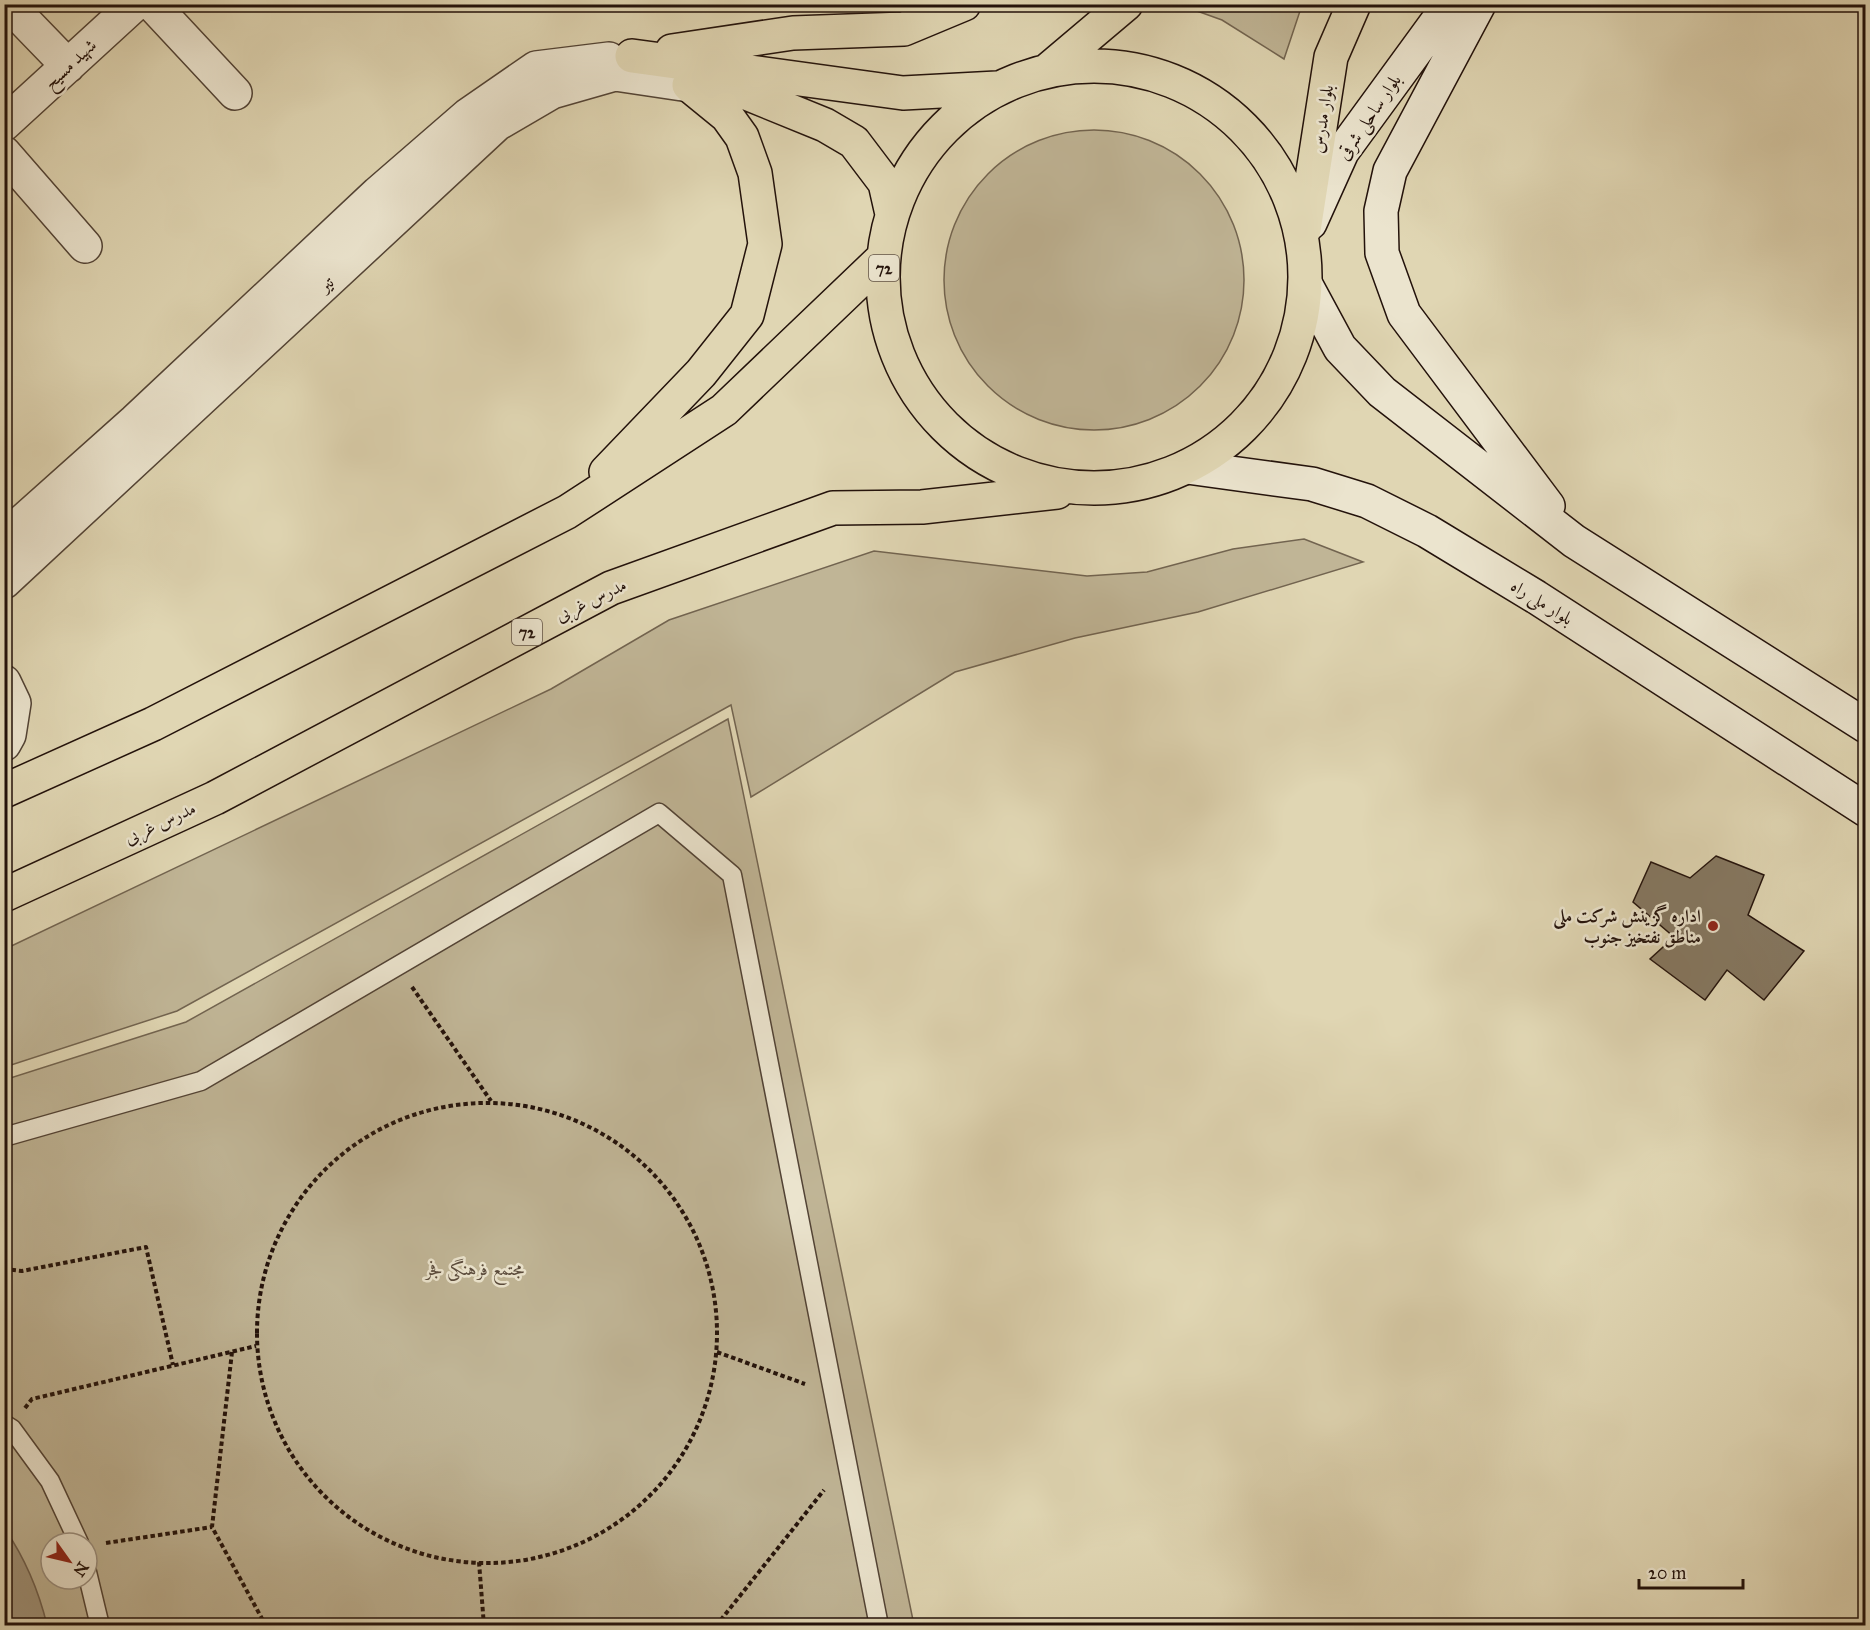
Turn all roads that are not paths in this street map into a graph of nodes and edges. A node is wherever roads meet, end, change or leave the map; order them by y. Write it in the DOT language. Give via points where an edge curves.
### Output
graph roads {
  1 [pos="8,4"];
  2 [pos="135,4"];
  3 [pos="152,4"];
  4 [pos="964,4"];
  5 [pos="1126,4"];
  6 [pos="1354,4"];
  7 [pos="1450,4"];
  8 [pos="1479,4"];
  9 [pos="632,56"];
  10 [pos="68,66"];
  11 [pos="1049,69"];
  12 [pos="689,85"];
  13 [pos="997,88"];
  14 [pos="235,93"];
  15 [pos="4,124"];
  16 [pos="4,153"];
  17 [pos="892,214"];
  18 [pos="1303,238"];
  19 [pos="85,246"];
  20 [pos="884,257"];
  21 [pos="1306,285"];
  22 [pos="1187,467"];
  23 [pos="1086,489"];
  24 [pos="567,512"];
  25 [pos="4,538"];
  26 [pos="1574,541"];
  27 [pos="4,582"];
  28 [pos="4,682"];
  29 [pos="1866,726"];
  30 [pos="4,744"];
  31 [pos="4,791"];
  32 [pos="1866,810"];
  33 [pos="4,895"];
  34 [pos="4,1137"];
  35 [pos="8,1426"];
  36 [pos="73,1531"];
  37 [pos="92,1591"];
  38 [pos="100,1626"];
  39 [pos="879,1626"];
  1 -- 10 [label="main road"];
  2 -- 10 [label="main road, شهید مسیح"];
  3 -- 14 [label="main road"];
  4 -- 9 [label="highway" via="904,29 793,33"];
  5 -- 11 [label="highway, 72"];
  6 -- 18 [label="highway, بلوار مدرس / 72" via="1331,57"];
  7 -- 18 [label="main road, بلوار ساحلی شرقی" via="1342,152"];
  8 -- 26 [label="main road" via="1390,171 1381,211 1382,253 1404,314"];
  9 -- 13 [label="highway" via="903,93"];
  9 -- 25 [label="main road, تیر" via="536,68 468,115"];
  10 -- 15 [label="main road, شهید مسیح"];
  11 -- 13 [label="highway, 72"];
  11 -- 18 [label="highway, 72" via="1105,64 1161,74 1212,99 1255,137 1286,184"];
  12 -- 17 [label="highway" via="744,92 825,125 854,142 885,183"];
  12 -- 24 [label="highway" via="727,116 742,137 755,172 765,244 747,315 701,372"];
  12 -- 27 [label="main road, تیر" via="615,74 552,92 497,124"];
  13 -- 17 [label="highway, 72" via="944,129 916,164"];
  16 -- 19 [label="main road"];
  17 -- 20 [label="highway, 72"];
  18 -- 21 [label="highway, 72"];
  20 -- 23 [label="highway, 72" via="884,306 897,354 920,398 952,435 992,463 1038,482"];
  20 -- 24 [label="highway, 72" via="724,410"];
  21 -- 22 [label="highway, 72" via="1296,341 1272,393 1234,436"];
  21 -- 26 [label="main road" via="1340,348 1382,392"];
  22 -- 23 [label="highway, 72" via="1138,485"];
  22 -- 32 [label="main road, بلوار ملی راه" via="1312,484 1367,501 1427,531"];
  23 -- 33 [label="highway, مدرس غربی / 72" via="922,507 833,508 611,588 215,798"];
  24 -- 31 [label="highway, 72" via="153,724"];
  26 -- 29 [label="main road"];
  28 -- 30 [label="main road" via="14,703"];
  34 -- 39 [label="lane" via="201,1081 659,813 732,875"];
  35 -- 36 [label="lane" via="50,1481"];
  37 -- 38 [label="lane"];
}
